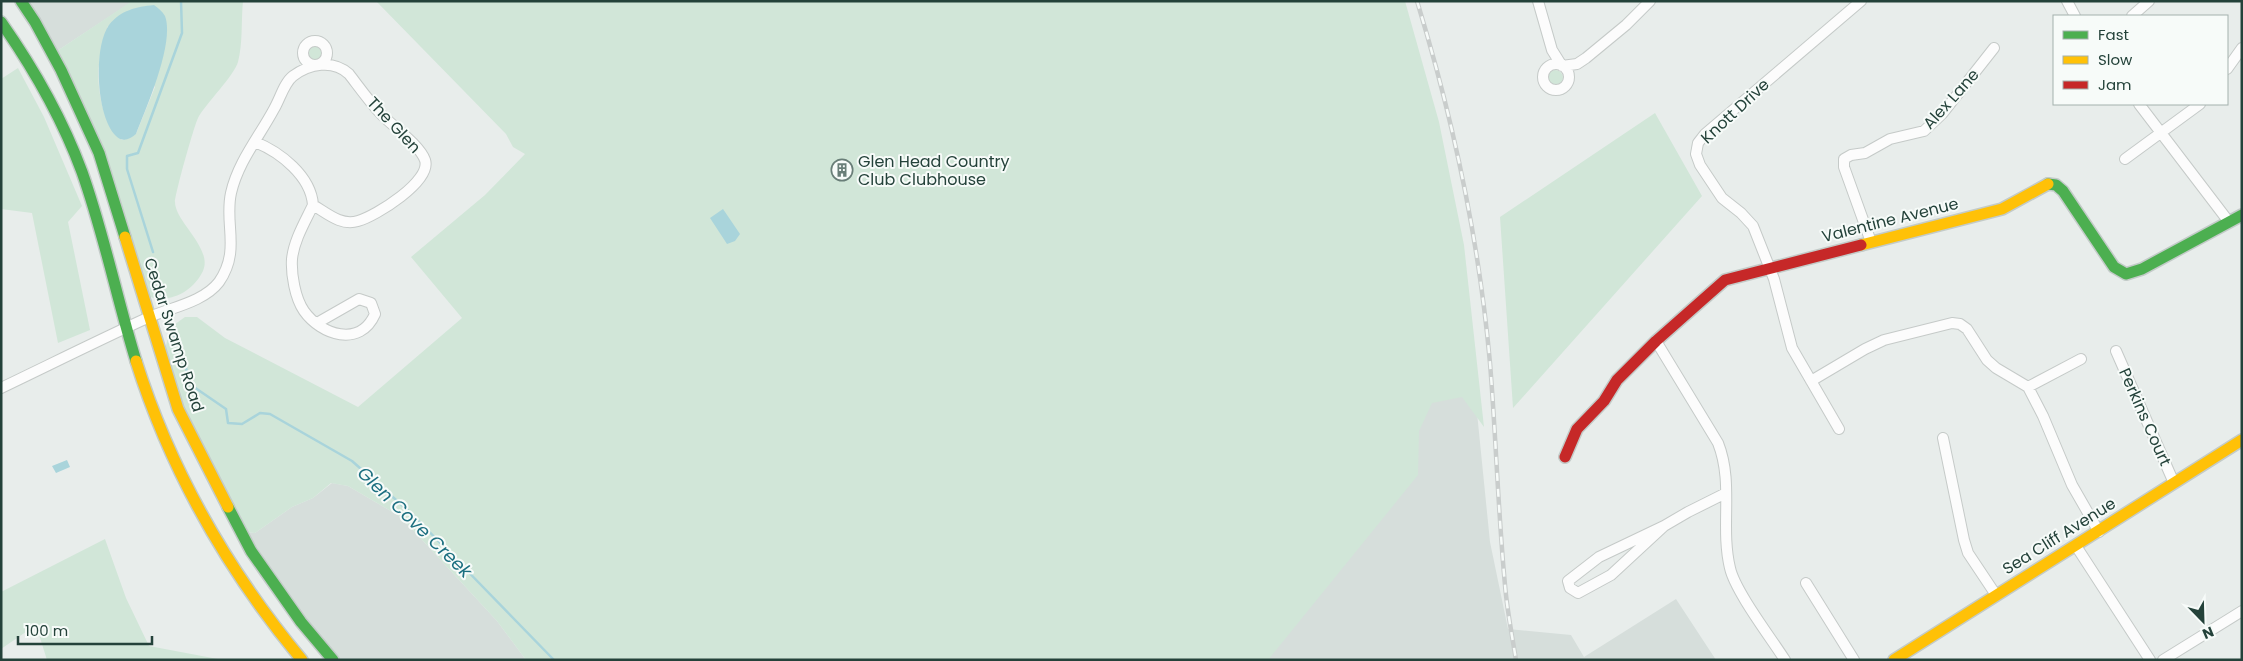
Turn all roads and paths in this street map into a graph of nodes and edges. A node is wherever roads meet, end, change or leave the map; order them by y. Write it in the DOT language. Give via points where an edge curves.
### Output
graph roads {
  1 [pos="21,1"];
  2 [pos="1538,1"];
  3 [pos="1650,1"];
  4 [pos="1861,1"];
  5 [pos="2067,1"];
  6 [pos="2149,1"];
  7 [pos="2075,15"];
  8 [pos="2133,15"];
  9 [pos="1,22"];
  10 [pos="1994,48"];
  11 [pos="2242,48"];
  12 [pos="2228,68"];
  13 [pos="2140,105"];
  14 [pos="2199,105"];
  15 [pos="2161,132"];
  16 [pos="255,142"];
  17 [pos="2125,159"];
  18 [pos="313,206"];
  19 [pos="2242,216"];
  20 [pos="2229,222"];
  21 [pos="1871,242"];
  22 [pos="1768,268"];
  23 [pos="150,317"];
  24 [pos="317,323"];
  25 [pos="126,328"];
  26 [pos="1656,341"];
  27 [pos="2116,351"];
  28 [pos="2081,359"];
  29 [pos="1811,381"];
  30 [pos="2028,387"];
  31 [pos="1,388"];
  32 [pos="1838,429"];
  33 [pos="1943,438"];
  34 [pos="2242,440"];
  35 [pos="1565,457"];
  36 [pos="2174,483"];
  37 [pos="1726,493"];
  38 [pos="1664,526"];
  39 [pos="2099,532"];
  40 [pos="2076,546"];
  41 [pos="256,558"];
  42 [pos="1806,583"];
  43 [pos="1996,595"];
  44 [pos="2242,611"];
  45 [pos="281,634"];
  46 [pos="1906,657"];
  47 [pos="302,660"];
  48 [pos="333,660"];
  49 [pos="1785,660"];
  50 [pos="1854,660"];
  51 [pos="1894,660"];
  52 [pos="2150,660"];
  53 [pos="2163,660"];
  1 -- 23 [label="main road, Cedar Swamp Road" via="61,70 99,152"];
  2 -- 3 [label="street" via="1552,50 1562,66 1577,64 1586,58"];
  4 -- 22 [label="street, Knott Drive" via="1698,143 1696,154 1700,164 1722,198 1749,220"];
  5 -- 7 [label="street"];
  6 -- 8 [label="street"];
  9 -- 25 [label="main road" via="26,59 64,131 88,191"];
  10 -- 21 [label="street, Alex Lane" via="1942,114 1924,131 1890,139 1844,160"];
  11 -- 12 [label="street"];
  13 -- 15 [label="street"];
  14 -- 15 [label="street"];
  15 -- 17 [label="street"];
  15 -- 20 [label="street"];
  16 -- 18 [label="street" via="276,152 293,167 308,188"];
  16 -- 18 [label="street, The Glen" via="292,77 324,64 343,69 381,114 418,150 426,163 423,176 409,190 358,222 338,221"];
  16 -- 23 [label="street, The Glen" via="240,165 230,194 230,258 219,281 208,292"];
  18 -- 24 [label="street" via="297,238 292,269 302,307"];
  19 -- 20 [label="main road, Valentine Avenue"];
  20 -- 21 [label="main road, Valentine Avenue" via="2142,269 2126,274 2114,267 2063,191 2050,184 2002,209"];
  21 -- 22 [label="main road, Valentine Avenue"];
  22 -- 26 [label="main road, Valentine Avenue" via="1725,280"];
  22 -- 29 [label="street" via="1774,279 1792,348"];
  23 -- 25 [label="street, The Glen"];
  23 -- 41 [label="main road, Cedar Swamp Road" via="178,409"];
  24 -- 24 [label="street" via="342,336 350,336 364,329 375,314 371,304 359,299"];
  25 -- 31 [label="street, The Glen"];
  25 -- 45 [label="main road" via="151,403 185,481 227,556"];
  26 -- 35 [label="main road, Valentine Avenue" via="1617,380 1604,401 1577,429"];
  26 -- 37 [label="street" via="1718,443 1725,460"];
  27 -- 36 [label="street, Perkins Court"];
  28 -- 30 [label="street"];
  29 -- 30 [label="street" via="1884,340 1952,323 1967,329 1996,368"];
  29 -- 32 [label="street"];
  30 -- 39 [label="street" via="2072,485"];
  33 -- 43 [label="street" via="1968,553"];
  34 -- 36 [label="main road, Sea Cliff Avenue"];
  36 -- 39 [label="main road, Sea Cliff Avenue"];
  37 -- 38 [label="street"];
  37 -- 49 [label="street" via="1730,570"];
  38 -- 38 [label="street" via="1599,557 1568,581 1570,588 1578,593 1611,575"];
  39 -- 40 [label="main road, Sea Cliff Avenue"];
  40 -- 43 [label="main road, Sea Cliff Avenue"];
  40 -- 52 [label="street"];
  41 -- 45 [label="main road" via="257,575 286,616 288,625"];
  41 -- 48 [label="main road, Cedar Swamp Road" via="301,622"];
  42 -- 50 [label="street"];
  43 -- 46 [label="main road, Sea Cliff Avenue"];
  44 -- 53 [label="street"];
  45 -- 47 [label="main road"];
  46 -- 51 [label="main road, Sea Cliff Avenue"];
}
